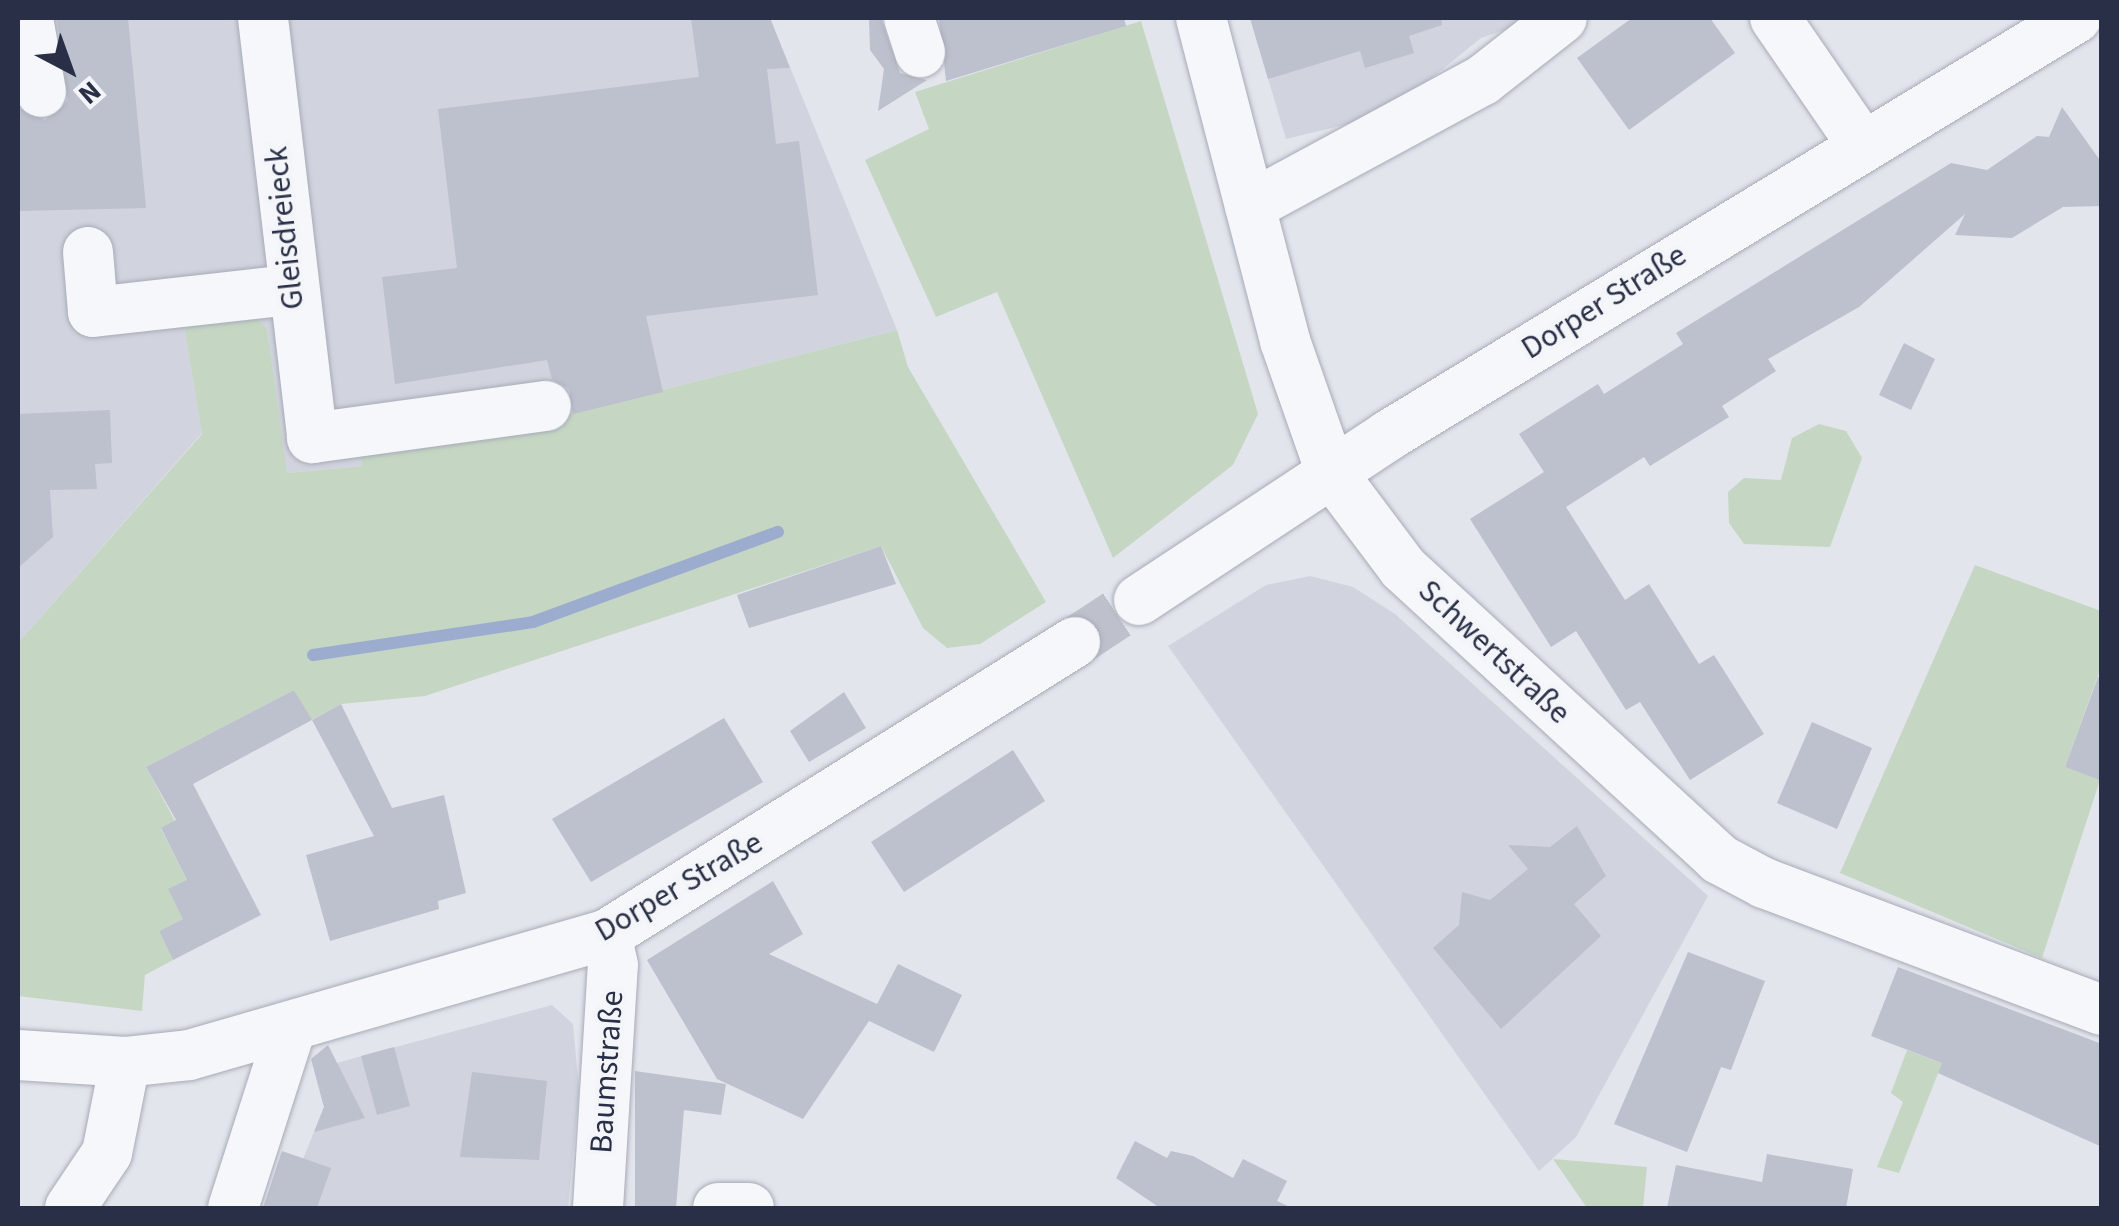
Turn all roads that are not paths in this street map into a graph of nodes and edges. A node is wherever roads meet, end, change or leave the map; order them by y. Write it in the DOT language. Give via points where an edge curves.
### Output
graph roads {
  1 [pos="28,18"];
  2 [pos="263,18"];
  3 [pos="1201,18"];
  4 [pos="1562,18"];
  5 [pos="1775,18"];
  6 [pos="2076,18"];
  7 [pos="41,92"];
  8 [pos="1862,143"];
  9 [pos="1250,206"];
  10 [pos="88,252"];
  11 [pos="290,290"];
  12 [pos="546,406"];
  13 [pos="1332,472"];
  14 [pos="1139,600"];
  15 [pos="1075,642"];
  16 [pos="606,936"];
  17 [pos="2102,1010"];
  18 [pos="292,1028"];
  19 [pos="18,1054"];
  20 [pos="125,1062"];
  21 [pos="70,1208"];
  22 [pos="233,1208"];
  23 [pos="598,1208"];
  24 [pos="718,1208"];
  25 [pos="749,1208"];
  1 -- 7 [label="street"];
  2 -- 11 [label="street, Gleisdreieck"];
  3 -- 9 [label="street, Schwertstraße"];
  4 -- 9 [label="street" via="1483,80"];
  5 -- 8 [label="street"];
  6 -- 8 [label="street, Dorper Straße"];
  8 -- 13 [label="street, Dorper Straße"];
  9 -- 13 [label="street, Schwertstraße" via="1284,341"];
  10 -- 11 [label="street" via="93,312"];
  11 -- 12 [label="street, Gleisdreieck" via="312,438"];
  13 -- 14 [label="street, Dorper Straße"];
  13 -- 17 [label="street, Schwertstraße" via="1404,568 1718,858 1764,883"];
  15 -- 16 [label="street, Dorper Straße"];
  16 -- 18 [label="street, Dorper Straße"];
  16 -- 23 [label="street, Baumstraße" via="613,965"];
  18 -- 20 [label="street, Dorper Straße" via="189,1055"];
  18 -- 22 [label="street"];
  19 -- 20 [label="street, Dorper Straße"];
  20 -- 21 [label="street" via="107,1153"];
  24 -- 25 [label="street"];
}
